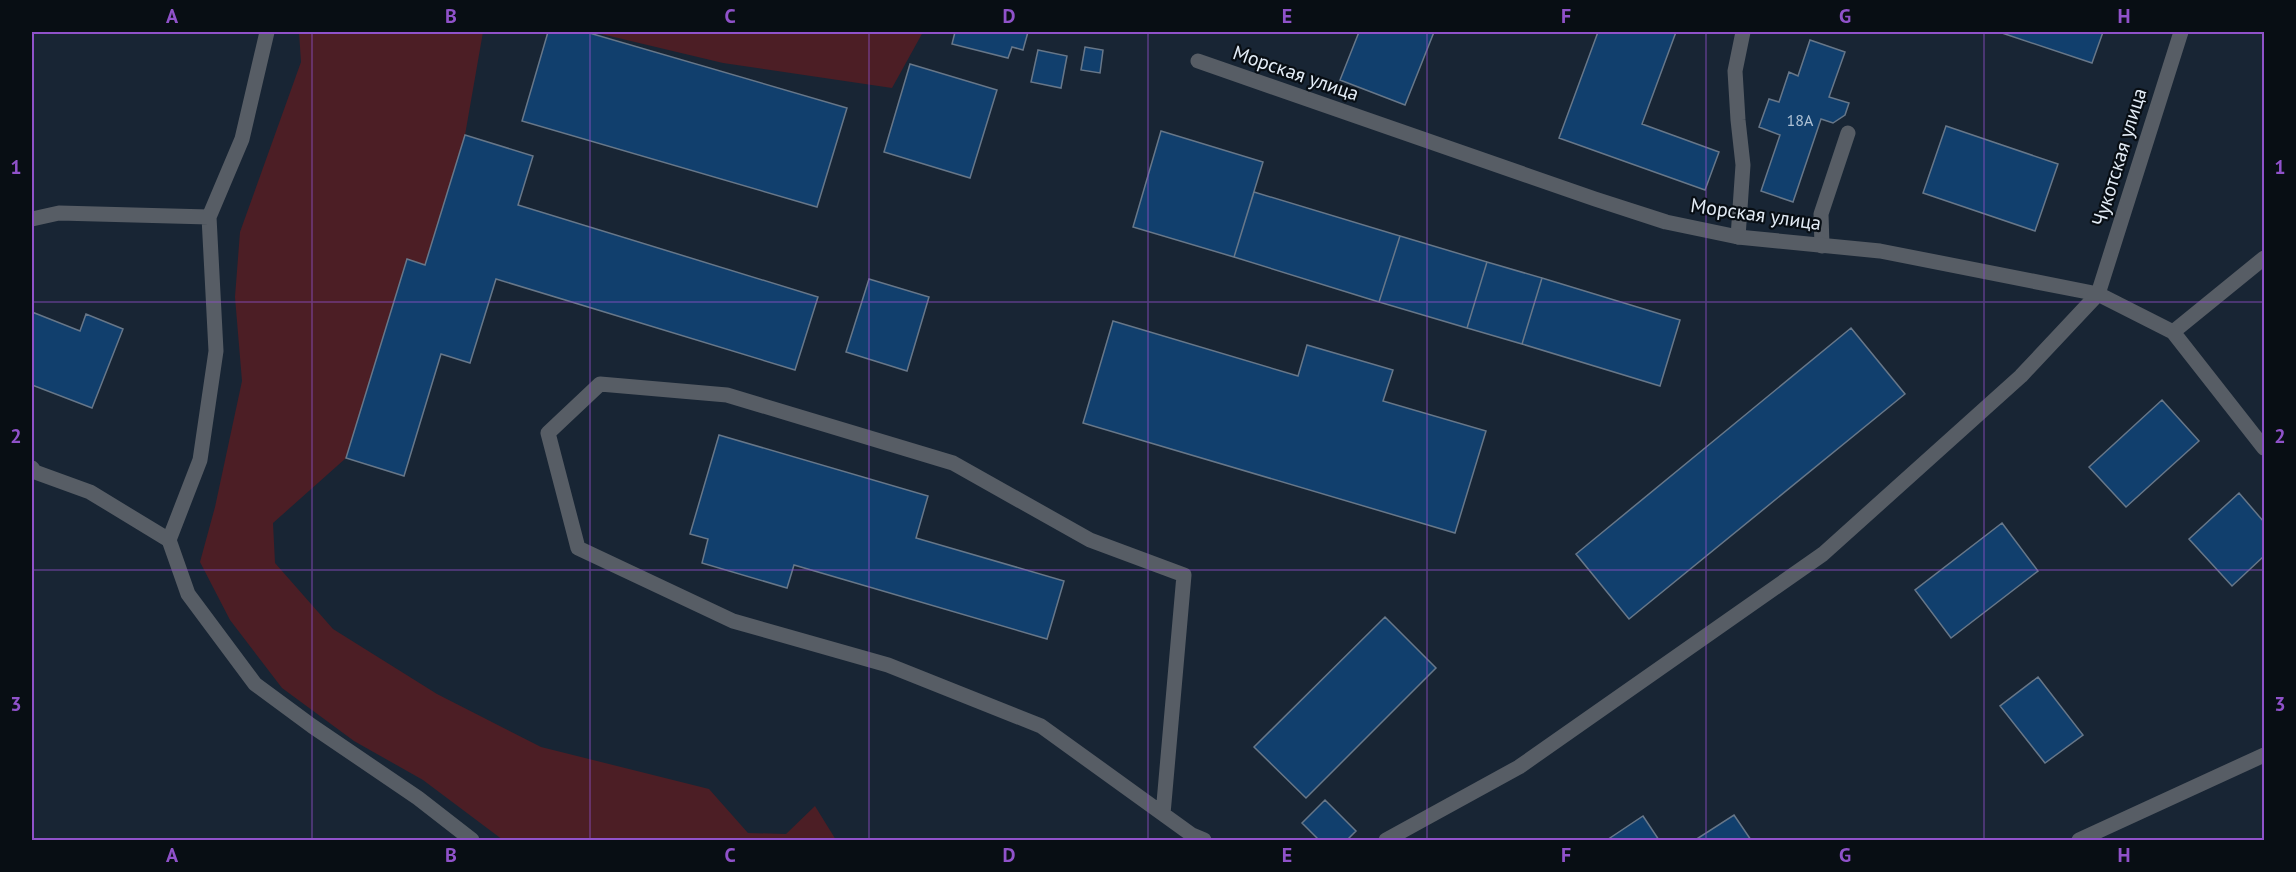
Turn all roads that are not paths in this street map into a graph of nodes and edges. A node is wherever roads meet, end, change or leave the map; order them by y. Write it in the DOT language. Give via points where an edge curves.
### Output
graph roads {
  1 [pos="267,32"];
  2 [pos="1743,32"];
  3 [pos="2181,32"];
  4 [pos="1198,61"];
  5 [pos="1848,133"];
  6 [pos="209,217"];
  7 [pos="32,219"];
  8 [pos="1738,237"];
  9 [pos="1822,246"];
  10 [pos="2265,258"];
  11 [pos="2098,294"];
  12 [pos="2174,332"];
  13 [pos="2265,448"];
  14 [pos="32,468"];
  15 [pos="169,540"];
  16 [pos="2265,755"];
  17 [pos="1163,814"];
  18 [pos="472,840"];
  19 [pos="1204,840"];
  20 [pos="1386,840"];
  21 [pos="2079,840"];
  1 -- 6 [label="street" via="242,139"];
  2 -- 8 [label="street" via="1736,71 1743,165"];
  3 -- 11 [label="street, Чукотская улица"];
  4 -- 8 [label="street, Морская улица" via="1595,199 1666,222"];
  5 -- 9 [label="street" via="1821,214"];
  6 -- 7 [label="street" via="59,213"];
  6 -- 15 [label="street" via="216,351 200,460"];
  8 -- 9 [label="street, Морская улица"];
  9 -- 11 [label="street, Морская улица" via="1880,251"];
  10 -- 12 [label="street"];
  11 -- 12 [label="street, Морская улица"];
  11 -- 20 [label="street" via="2021,376 1823,554 1519,767"];
  12 -- 13 [label="street, Морская улица"];
  14 -- 15 [label="street" via="90,492"];
  15 -- 18 [label="street" via="188,594 255,684"];
  16 -- 21 [label="street"];
  17 -- 17 [label="street" via="1041,726 888,665 733,621 578,548 548,433 600,384 727,395 953,463 1090,540 1184,574"];
  17 -- 19 [label="street"];
}
